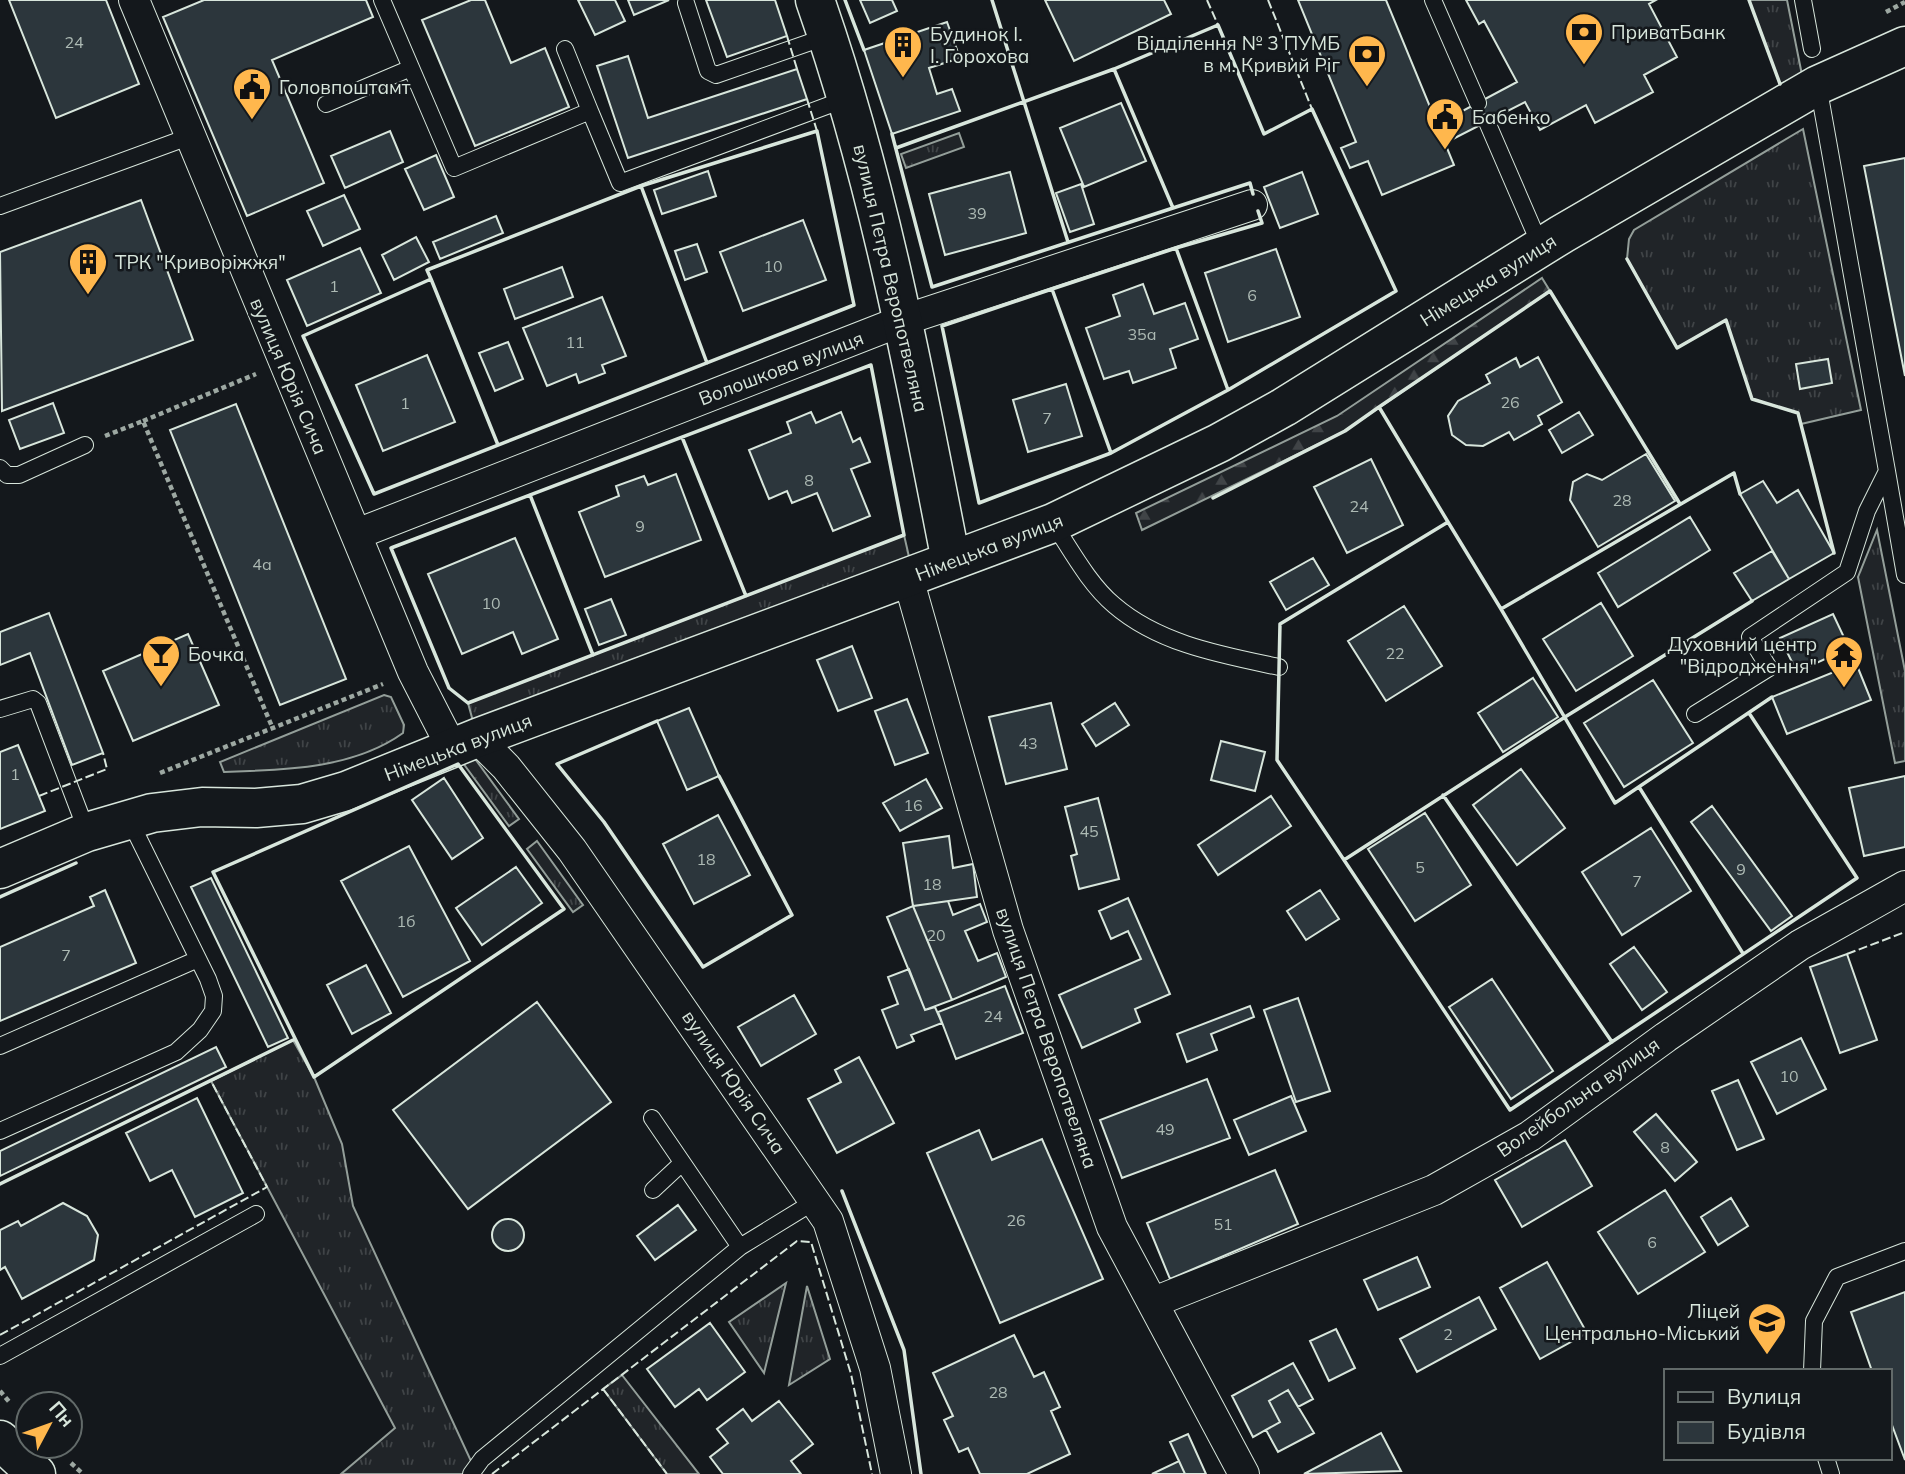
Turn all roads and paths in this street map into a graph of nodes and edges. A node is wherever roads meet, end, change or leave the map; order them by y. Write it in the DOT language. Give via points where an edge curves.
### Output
graph roads {
  1 [pos="134,0"];
  2 [pos="382,0"];
  3 [pos="815,0"];
  4 [pos="1433,0"];
  5 [pos="1803,0"];
  6 [pos="686,3"];
  7 [pos="828,36"];
  8 [pos="1905,46"];
  9 [pos="565,49"];
  10 [pos="1815,67"];
  11 [pos="411,68"];
  12 [pos="848,98"];
  13 [pos="1478,103"];
  14 [pos="326,104"];
  15 [pos="590,111"];
  16 [pos="1487,122"];
  17 [pos="191,135"];
  18 [pos="0,205"];
  19 [pos="1252,205"];
  20 [pos="1541,247"];
  21 [pos="904,320"];
  22 [pos="282,363"];
  23 [pos="142,421"];
  24 [pos="85,445"];
  25 [pos="0,468"];
  26 [pos="1887,471"];
  27 [pos="1053,523"];
  28 [pos="357,534"];
  29 [pos="951,561"];
  30 [pos="1905,575"];
  31 [pos="908,578"];
  32 [pos="1279,667"];
  33 [pos="413,672"];
  34 [pos="0,709"];
  35 [pos="1695,715"];
  36 [pos="273,730"];
  37 [pos="464,743"];
  38 [pos="150,777"];
  39 [pos="129,819"];
  40 [pos="87,832"];
  41 [pos="0,869"];
  42 [pos="1905,886"];
  43 [pos="198,959"];
  44 [pos="0,1046"];
  45 [pos="652,1118"];
  46 [pos="0,1131"];
  47 [pos="682,1163"];
  48 [pos="653,1190"];
  49 [pos="814,1201"];
  50 [pos="257,1214"];
  51 [pos="740,1247"];
  52 [pos="1905,1251"];
  53 [pos="1154,1302"];
  54 [pos="0,1356"];
  55 [pos="1812,1369"];
  56 [pos="0,1440"];
  57 [pos="36,1474"];
  58 [pos="471,1474"];
  59 [pos="896,1474"];
  60 [pos="1244,1474"];
  1 -- 17 [label="street, вулиця Юрія Сича"];
  2 -- 11 [label="lane"];
  3 -- 7 [label="street, вулиця Петра Веропотвеляна"];
  4 -- 13 [label="lane"];
  5 -- 10 [label="lane"];
  6 -- 7 [label="lane" via="708,71 716,75"];
  7 -- 12 [label="street, вулиця Петра Веропотвеляна"];
  8 -- 10 [label="street, Німецька вулиця"];
  9 -- 15 [label="lane"];
  10 -- 20 [label="street, Німецька вулиця"];
  10 -- 26 [label="lane"];
  11 -- 14 [label="lane"];
  11 -- 15 [label="lane" via="454,168"];
  12 -- 15 [label="lane" via="620,183"];
  12 -- 21 [label="street, вулиця Петра Веропотвеляна"];
  16 -- 20 [label="lane"];
  17 -- 18 [label="lane"];
  17 -- 22 [label="street, вулиця Юрія Сича"];
  19 -- 21 [label="street, Волошкова вулиця"];
  20 -- 27 [label="street, Німецька вулиця" via="1284,407"];
  21 -- 28 [label="street, Волошкова вулиця"];
  21 -- 29 [label="street, вулиця Петра Веропотвеляна"];
  22 -- 23 [label="path"];
  22 -- 28 [label="street, вулиця Юрія Сича"];
  23 -- 24 [label="path"];
  23 -- 36 [label="path"];
  24 -- 25 [label="lane" via="19,475 7,475"];
  26 -- 30 [label="lane"];
  26 -- 35 [label="lane" via="1847,572 1750,637 1769,668"];
  27 -- 29 [label="street, Німецька вулиця"];
  27 -- 32 [label="lane" via="1113,605 1154,631 1208,653"];
  28 -- 33 [label="street, вулиця Юрія Сича"];
  29 -- 31 [label="street, Німецька вулиця"];
  31 -- 37 [label="street, Німецька вулиця"];
  31 -- 53 [label="street, вулиця Петра Веропотвеляна" via="1013,943 1112,1227"];
  33 -- 36 [label="path"];
  33 -- 37 [label="street, вулиця Юрія Сича"];
  34 -- 40 [label="lane" via="26,698 38,703"];
  36 -- 38 [label="path"];
  37 -- 39 [label="street, Німецька вулиця" via="302,804 202,807"];
  37 -- 49 [label="street, вулиця Юрія Сича" via="506,767 572,850"];
  39 -- 40 [label="street, Німецька вулиця"];
  39 -- 43 [label="lane"];
  40 -- 41 [label="street, Німецька вулиця"];
  42 -- 53 [label="street, Волейбольна вулиця" via="1800,946 1530,1136 1434,1190"];
  43 -- 44 [label="lane"];
  43 -- 46 [label="lane" via="214,996 213,1011 176,1052"];
  45 -- 47 [label="lane"];
  47 -- 48 [label="lane"];
  47 -- 51 [label="lane"];
  49 -- 51 [label="lane"];
  49 -- 59 [label="street, вулиця Юрія Сича" via="828,1221 875,1368"];
  50 -- 54 [label="lane"];
  51 -- 58 [label="lane" via="482,1459"];
  52 -- 55 [label="lane" via="1837,1277 1814,1321"];
  53 -- 60 [label="street, вулиця Петра Веропотвеляна"];
  56 -- 57 [label="street"];
}
